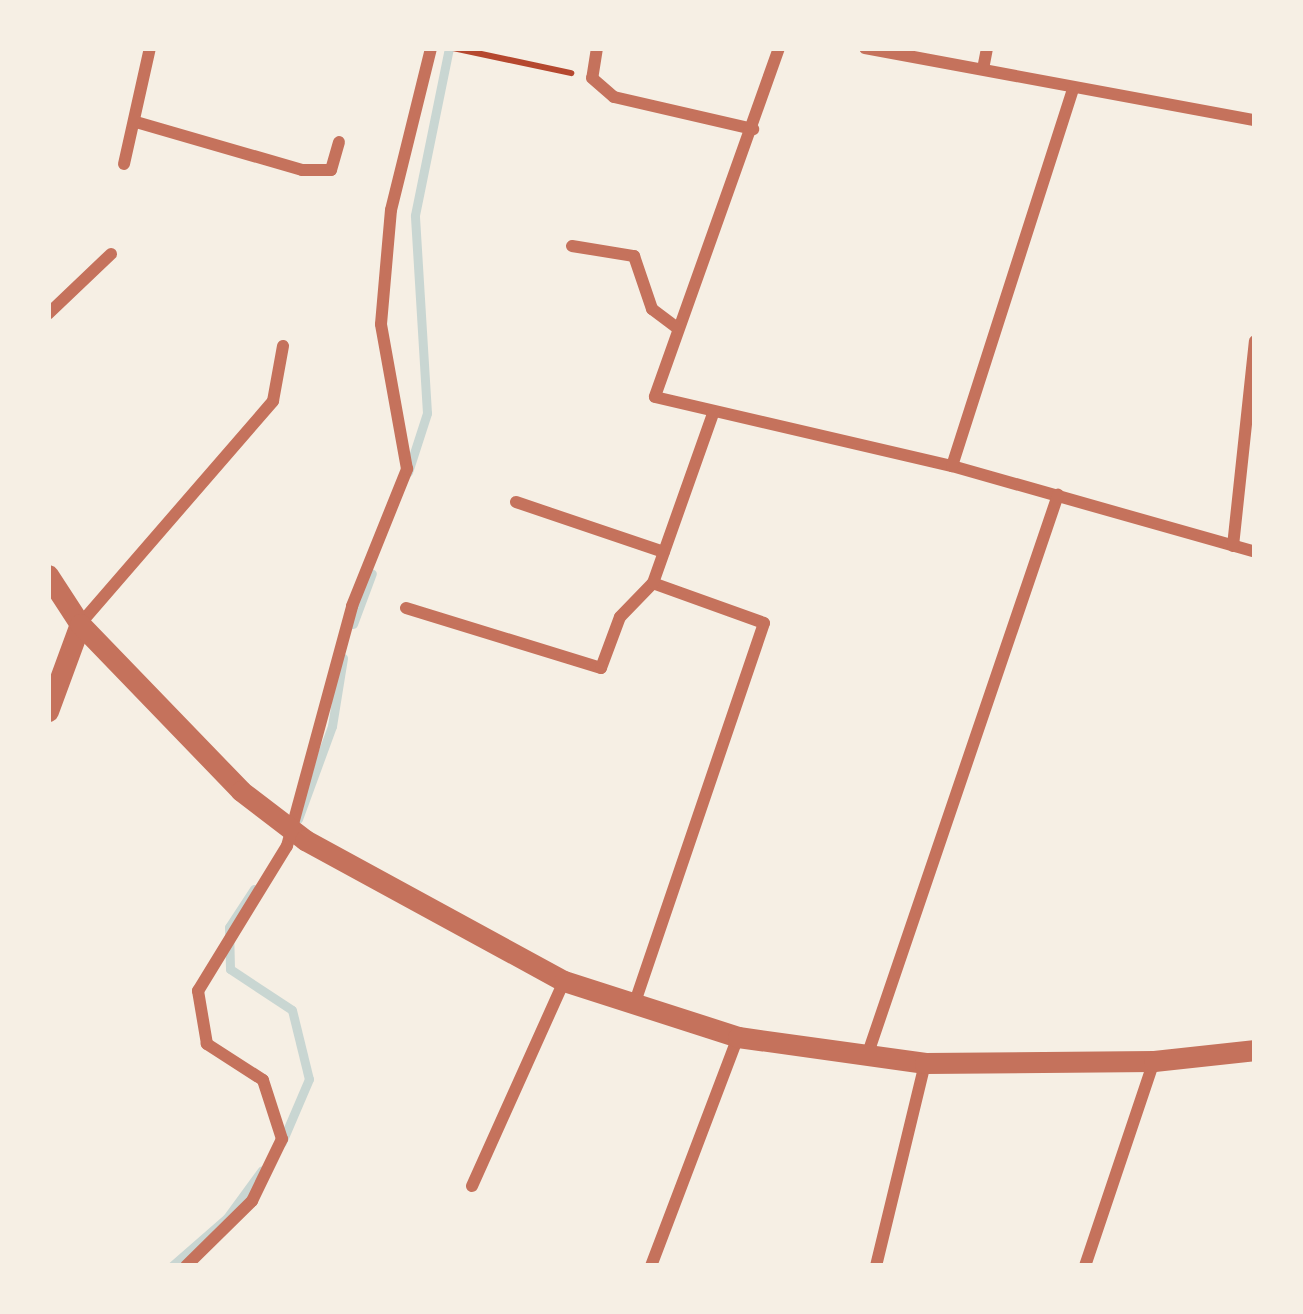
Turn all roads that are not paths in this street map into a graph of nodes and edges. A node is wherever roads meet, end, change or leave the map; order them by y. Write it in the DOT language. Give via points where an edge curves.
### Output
graph roads {
  1 [pos="150,48"];
  2 [pos="431,48"];
  3 [pos="597,48"];
  4 [pos="779,48"];
  5 [pos="865,48"];
  6 [pos="987,48"];
  7 [pos="983,69"];
  8 [pos="1073,88"];
  9 [pos="1255,120"];
  10 [pos="136,122"];
  11 [pos="752,129"];
  12 [pos="339,142"];
  13 [pos="124,164"];
  14 [pos="572,246"];
  15 [pos="111,254"];
  16 [pos="48,314"];
  17 [pos="676,327"];
  18 [pos="1255,340"];
  19 [pos="283,346"];
  20 [pos="714,411"];
  21 [pos="952,466"];
  22 [pos="1058,496"];
  23 [pos="516,502"];
  24 [pos="1233,546"];
  25 [pos="664,552"];
  26 [pos="1255,552"];
  27 [pos="48,575"];
  28 [pos="653,583"];
  29 [pos="406,608"];
  30 [pos="80,624"];
  31 [pos="48,711"];
  32 [pos="565,981"];
  33 [pos="635,1002"];
  34 [pos="738,1037"];
  35 [pos="1255,1050"];
  36 [pos="867,1056"];
  37 [pos="1154,1060"];
  38 [pos="925,1064"];
  39 [pos="472,1186"];
  40 [pos="186,1266"];
  41 [pos="651,1266"];
  42 [pos="876,1266"];
  43 [pos="1085,1266"];
  1 -- 10 [label="street"];
  2 -- 40 [label="street" via="391,210 381,324 406,469 352,606 287,846 198,991 207,1044 262,1080 282,1139 252,1201"];
  3 -- 11 [label="street" via="592,78 614,97"];
  4 -- 11 [label="street"];
  5 -- 7 [label="street"];
  6 -- 7 [label="street"];
  7 -- 8 [label="street"];
  8 -- 9 [label="street"];
  8 -- 21 [label="street"];
  10 -- 12 [label="street" via="302,170 331,170"];
  10 -- 13 [label="street"];
  11 -- 17 [label="street" via="702,277"];
  14 -- 17 [label="street" via="634,256 652,309"];
  15 -- 16 [label="street"];
  17 -- 20 [label="street" via="655,397"];
  18 -- 24 [label="street"];
  19 -- 30 [label="street" via="273,400"];
  20 -- 21 [label="street"];
  20 -- 25 [label="street"];
  21 -- 22 [label="street"];
  22 -- 24 [label="street"];
  22 -- 36 [label="street"];
  23 -- 25 [label="street"];
  24 -- 26 [label="street"];
  25 -- 28 [label="street"];
  27 -- 30 [label="street"];
  28 -- 29 [label="street" via="620,617 601,668"];
  28 -- 33 [label="street" via="764,622"];
  30 -- 31 [label="street"];
  30 -- 32 [label="street" via="241,791 305,840"];
  32 -- 33 [label="street"];
  32 -- 39 [label="street"];
  33 -- 34 [label="street"];
  34 -- 36 [label="street"];
  34 -- 41 [label="street"];
  35 -- 37 [label="street"];
  36 -- 38 [label="street"];
  37 -- 38 [label="street"];
  37 -- 43 [label="street"];
  38 -- 42 [label="street"];
}
